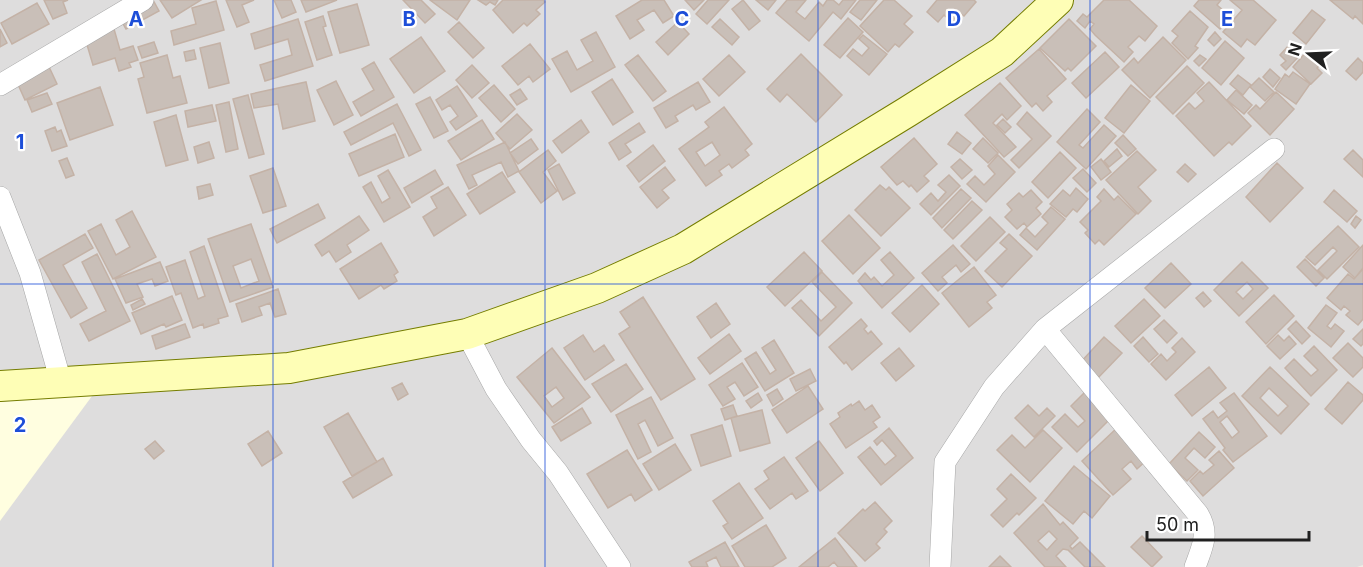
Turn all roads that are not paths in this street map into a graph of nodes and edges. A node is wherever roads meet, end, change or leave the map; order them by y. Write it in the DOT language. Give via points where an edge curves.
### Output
graph roads {
  1 [pos="142,0"];
  2 [pos="1058,0"];
  3 [pos="0,85"];
  4 [pos="1274,149"];
  5 [pos="0,197"];
  6 [pos="1045,329"];
  7 [pos="467,334"];
  8 [pos="61,382"];
  9 [pos="0,386"];
  10 [pos="620,567"];
  11 [pos="940,567"];
  12 [pos="1195,567"];
  1 -- 3 [label="street"];
  2 -- 7 [label="street" via="1002,52 683,249 597,288"];
  4 -- 6 [label="street"];
  5 -- 8 [label="street" via="30,273"];
  6 -- 11 [label="street" via="994,387 945,462"];
  6 -- 12 [label="street" via="1198,514 1205,526"];
  7 -- 8 [label="street" via="289,368"];
  7 -- 10 [label="street" via="496,389"];
  8 -- 9 [label="street"];
}
